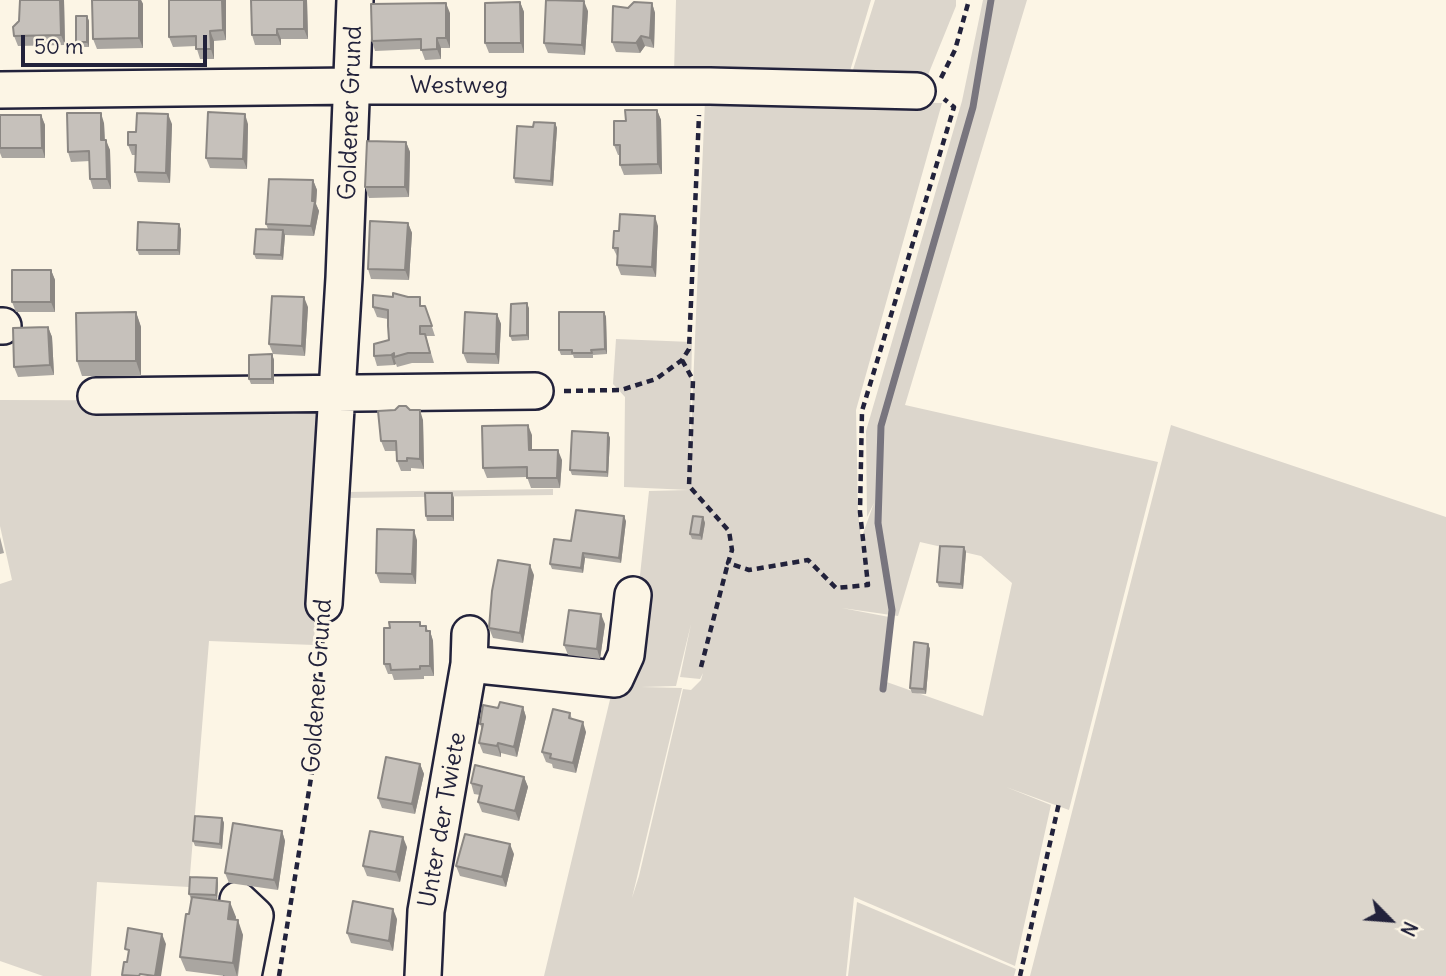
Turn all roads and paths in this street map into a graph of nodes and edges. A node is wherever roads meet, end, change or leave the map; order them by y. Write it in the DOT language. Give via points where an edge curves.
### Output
graph roads {
  1 [pos="355,0"];
  2 [pos="969,0"];
  3 [pos="354,86"];
  4 [pos="700,86"];
  5 [pos="0,90"];
  6 [pos="925,91"];
  7 [pos="682,360"];
  8 [pos="535,391"];
  9 [pos="337,393"];
  10 [pos="96,396"];
  11 [pos="728,563"];
  12 [pos="633,595"];
  13 [pos="324,604"];
  14 [pos="701,667"];
  15 [pos="1059,803"];
  16 [pos="238,900"];
  17 [pos="243,976"];
  18 [pos="279,976"];
  19 [pos="423,976"];
  20 [pos="1020,976"];
  1 -- 3 [label="street, Goldener Grund"];
  2 -- 6 [label="path" via="956,50"];
  3 -- 4 [label="street, Westweg"];
  3 -- 5 [label="street, Westweg"];
  3 -- 9 [label="street, Goldener Grund"];
  4 -- 6 [label="street, Westweg"];
  4 -- 7 [label="path" via="689,349"];
  6 -- 11 [label="path" via="954,107 862,411 860,512 868,585 836,588 808,560 750,570"];
  7 -- 8 [label="path" via="656,379 621,390"];
  7 -- 11 [label="path" via="692,380 689,486 729,531 732,550"];
  8 -- 9 [label="street"];
  9 -- 10 [label="street"];
  9 -- 13 [label="street, Goldener Grund"];
  11 -- 14 [label="path"];
  12 -- 19 [label="street, Unter der Twiete" via="626,655 615,680 470,649 426,911"];
  13 -- 18 [label="path, Goldener Grund" via="316,747"];
  15 -- 20 [label="path"];
  16 -- 17 [label="street" via="254,916"];
}
